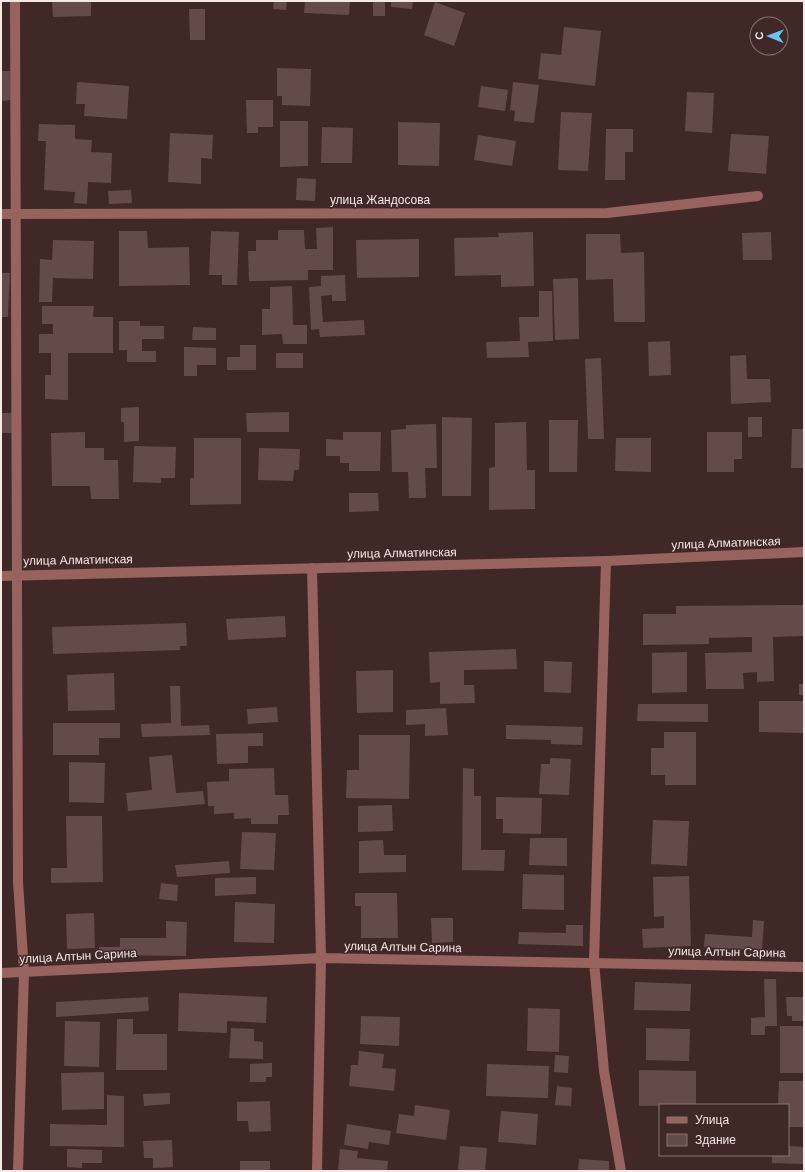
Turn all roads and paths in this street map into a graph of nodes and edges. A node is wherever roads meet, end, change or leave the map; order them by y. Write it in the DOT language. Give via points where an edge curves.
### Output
graph roads {
  1 [pos="15,1"];
  2 [pos="758,196"];
  3 [pos="16,212"];
  4 [pos="1,214"];
  5 [pos="804,552"];
  6 [pos="606,561"];
  7 [pos="312,568"];
  8 [pos="18,575"];
  9 [pos="1,576"];
  10 [pos="322,958"];
  11 [pos="594,962"];
  12 [pos="804,967"];
  13 [pos="24,972"];
  14 [pos="1,973"];
  15 [pos="18,1171"];
  16 [pos="317,1171"];
  17 [pos="621,1171"];
  1 -- 3 [label="street"];
  2 -- 3 [label="street, улица Жандосова" via="607,213"];
  3 -- 4 [label="street, улица Жандосова"];
  3 -- 8 [label="street"];
  5 -- 6 [label="street, улица Алматинская"];
  6 -- 7 [label="street, улица Алматинская"];
  6 -- 11 [label="street"];
  7 -- 8 [label="street, улица Алматинская"];
  7 -- 10 [label="street"];
  8 -- 9 [label="street, улица Алматинская"];
  8 -- 13 [label="street" via="18,882"];
  10 -- 11 [label="street, улица Алтын Сарина"];
  10 -- 13 [label="street, улица Алтын Сарина"];
  10 -- 16 [label="street"];
  11 -- 12 [label="street, улица Алтын Сарина"];
  11 -- 17 [label="street" via="604,1070"];
  13 -- 14 [label="street, улица Алтын Сарина"];
  13 -- 15 [label="street"];
}
